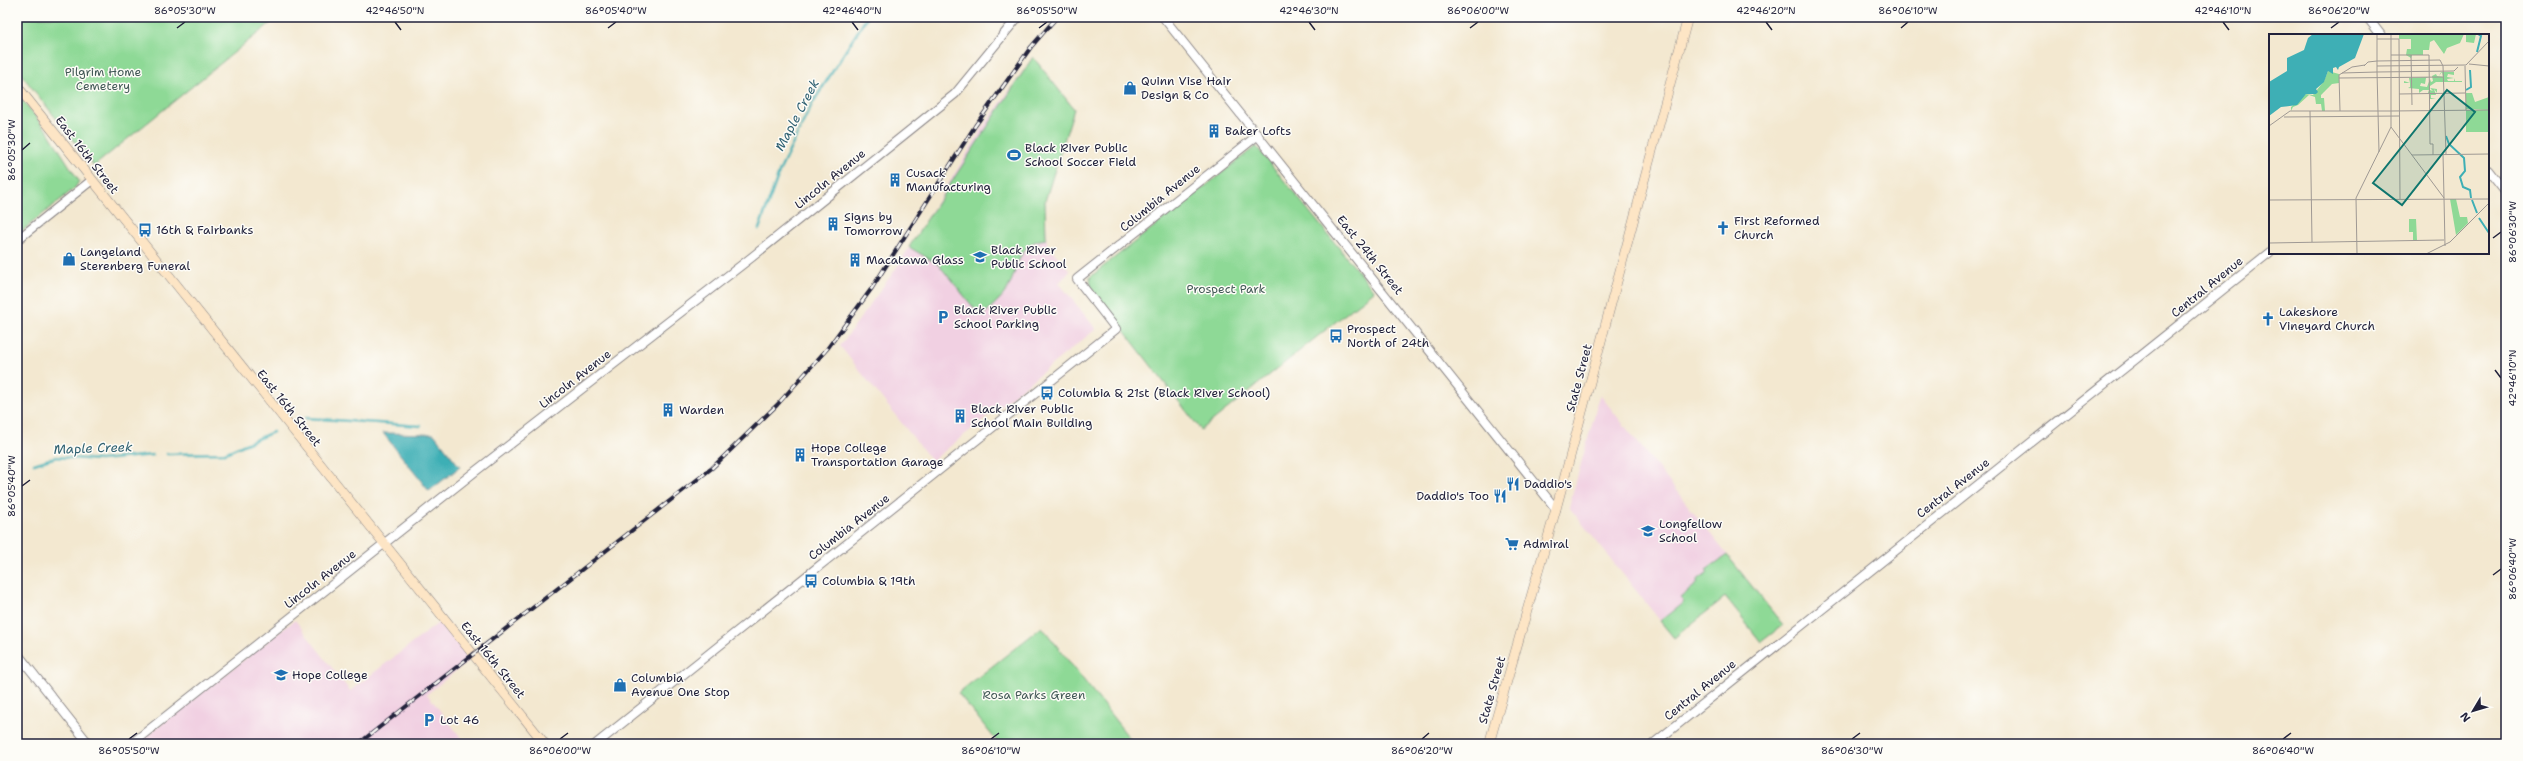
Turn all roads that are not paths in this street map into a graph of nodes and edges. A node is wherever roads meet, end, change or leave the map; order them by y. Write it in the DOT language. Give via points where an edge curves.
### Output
graph roads {
  1 [pos="1018,17"];
  2 [pos="1163,17"];
  3 [pos="1688,17"];
  4 [pos="2367,17"];
  5 [pos="2380,34"];
  6 [pos="17,86"];
  7 [pos="1258,135"];
  8 [pos="2489,171"];
  9 [pos="92,180"];
  10 [pos="2506,193"];
  11 [pos="17,240"];
  12 [pos="2269,253"];
  13 [pos="1556,509"];
  14 [pos="385,543"];
  15 [pos="17,653"];
  16 [pos="89,744"];
  17 [pos="131,744"];
  18 [pos="545,744"];
  19 [pos="596,744"];
  20 [pos="1489,744"];
  21 [pos="1652,744"];
  1 -- 14 [label="street, Lincoln Avenue" via="955,94 752,257"];
  2 -- 7 [label="street, East 24th Street"];
  3 -- 13 [label="main road, State Street"];
  4 -- 5 [label="street"];
  6 -- 9 [label="main road, East 16th Street"];
  7 -- 13 [label="street, East 24th Street"];
  7 -- 19 [label="street, Columbia Avenue" via="1077,279 1116,329"];
  8 -- 10 [label="street"];
  9 -- 11 [label="street"];
  9 -- 14 [label="main road, East 16th Street"];
  12 -- 21 [label="street, Central Avenue"];
  13 -- 20 [label="main road, State Street"];
  14 -- 17 [label="street, Lincoln Avenue"];
  14 -- 18 [label="main road, East 16th Street"];
  15 -- 16 [label="street"];
}
